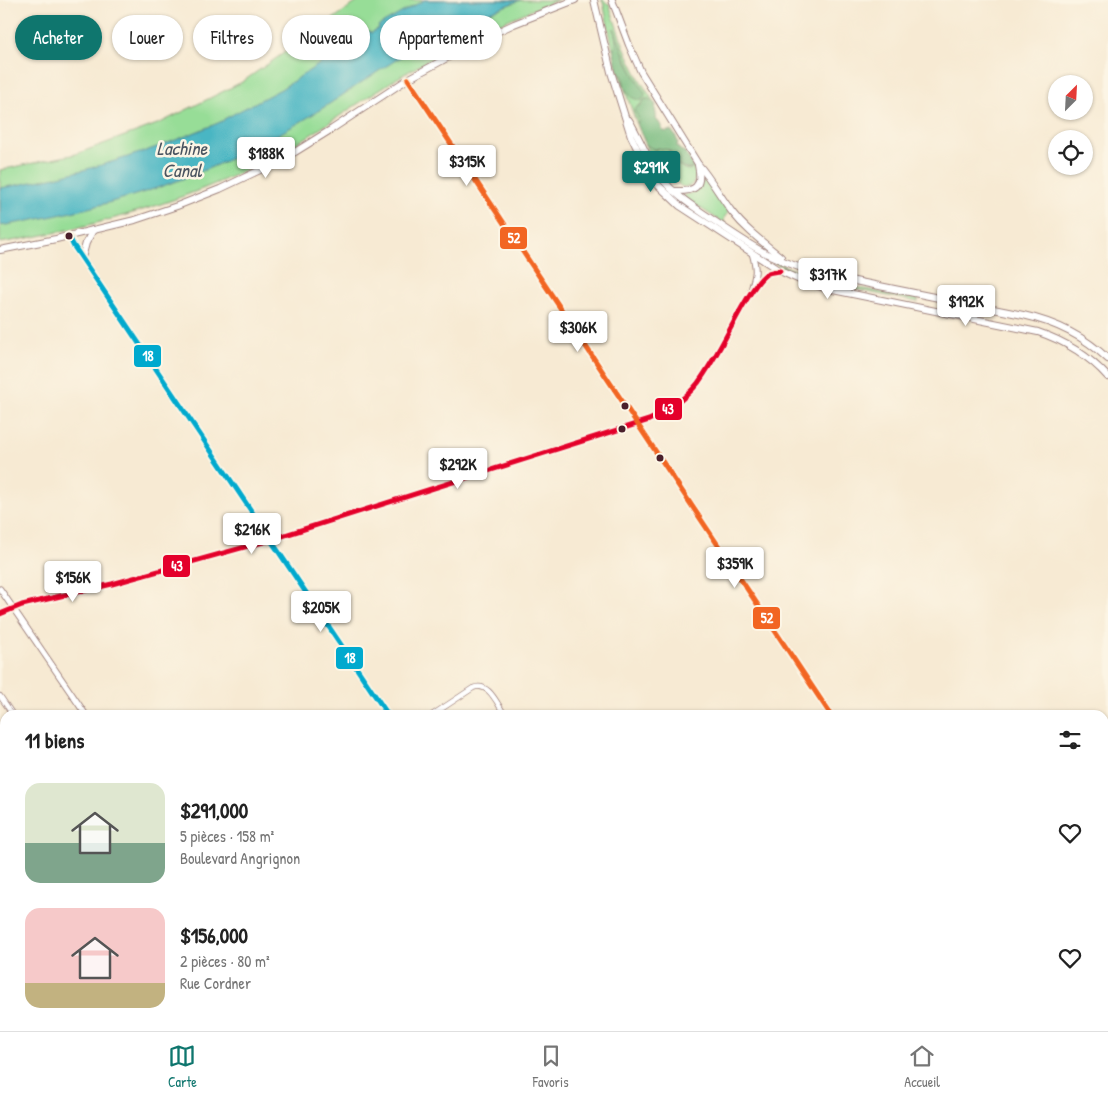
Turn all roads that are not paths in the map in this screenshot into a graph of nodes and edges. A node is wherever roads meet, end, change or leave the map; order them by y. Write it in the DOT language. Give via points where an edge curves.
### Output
graph roads {
  1 [pos="575,0"];
  2 [pos="612,0"];
  3 [pos="595,3"];
  4 [pos="408,79"];
  5 [pos="624,113"];
  6 [pos="698,164"];
  7 [pos="673,191"];
  8 [pos="93,230"];
  9 [pos="70,236"];
  10 [pos="0,250"];
  11 [pos="752,253"];
  12 [pos="82,258"];
  13 [pos="788,263"];
  14 [pos="780,271"];
  15 [pos="749,295"];
  16 [pos="1108,359"];
  17 [pos="1108,377"];
  18 [pos="637,424"];
  19 [pos="270,539"];
  20 [pos="0,589"];
  21 [pos="13,608"];
  22 [pos="0,614"];
  23 [pos="0,696"];
  24 [pos="10,710"];
  25 [pos="83,710"];
  26 [pos="385,710"];
  27 [pos="440,710"];
  28 [pos="502,710"];
  29 [pos="829,710"];
  1 -- 4 [label="main road" via="503,29"];
  2 -- 6 [label="main road" via="641,72"];
  3 -- 5 [label="main road"];
  4 -- 8 [label="main road" via="309,144 246,177 177,206"];
  4 -- 18 [label="street"];
  5 -- 7 [label="main road" via="655,168"];
  5 -- 11 [label="main road" via="642,160 664,191 680,206"];
  6 -- 7 [label="main road" via="700,175 697,185 689,191"];
  6 -- 13 [label="main road" via="742,224"];
  7 -- 13 [label="main road" via="756,247"];
  8 -- 9 [label="main road"];
  8 -- 12 [label="main road"];
  9 -- 10 [label="main road"];
  9 -- 12 [label="street"];
  11 -- 14 [label="main road"];
  11 -- 15 [label="street" via="756,273"];
  12 -- 19 [label="street"];
  13 -- 16 [label="main road" via="826,275 1033,317 1072,333"];
  14 -- 15 [label="street" via="766,274"];
  14 -- 17 [label="main road" via="828,289 1040,332 1078,351"];
  15 -- 18 [label="street" via="695,387 658,416"];
  18 -- 19 [label="street"];
  18 -- 29 [label="street"];
  19 -- 21 [label="street"];
  19 -- 26 [label="street"];
  20 -- 21 [label="street"];
  21 -- 22 [label="street"];
  21 -- 25 [label="street"];
  23 -- 24 [label="street"];
  27 -- 28 [label="street" via="478,686 487,689"];
}
